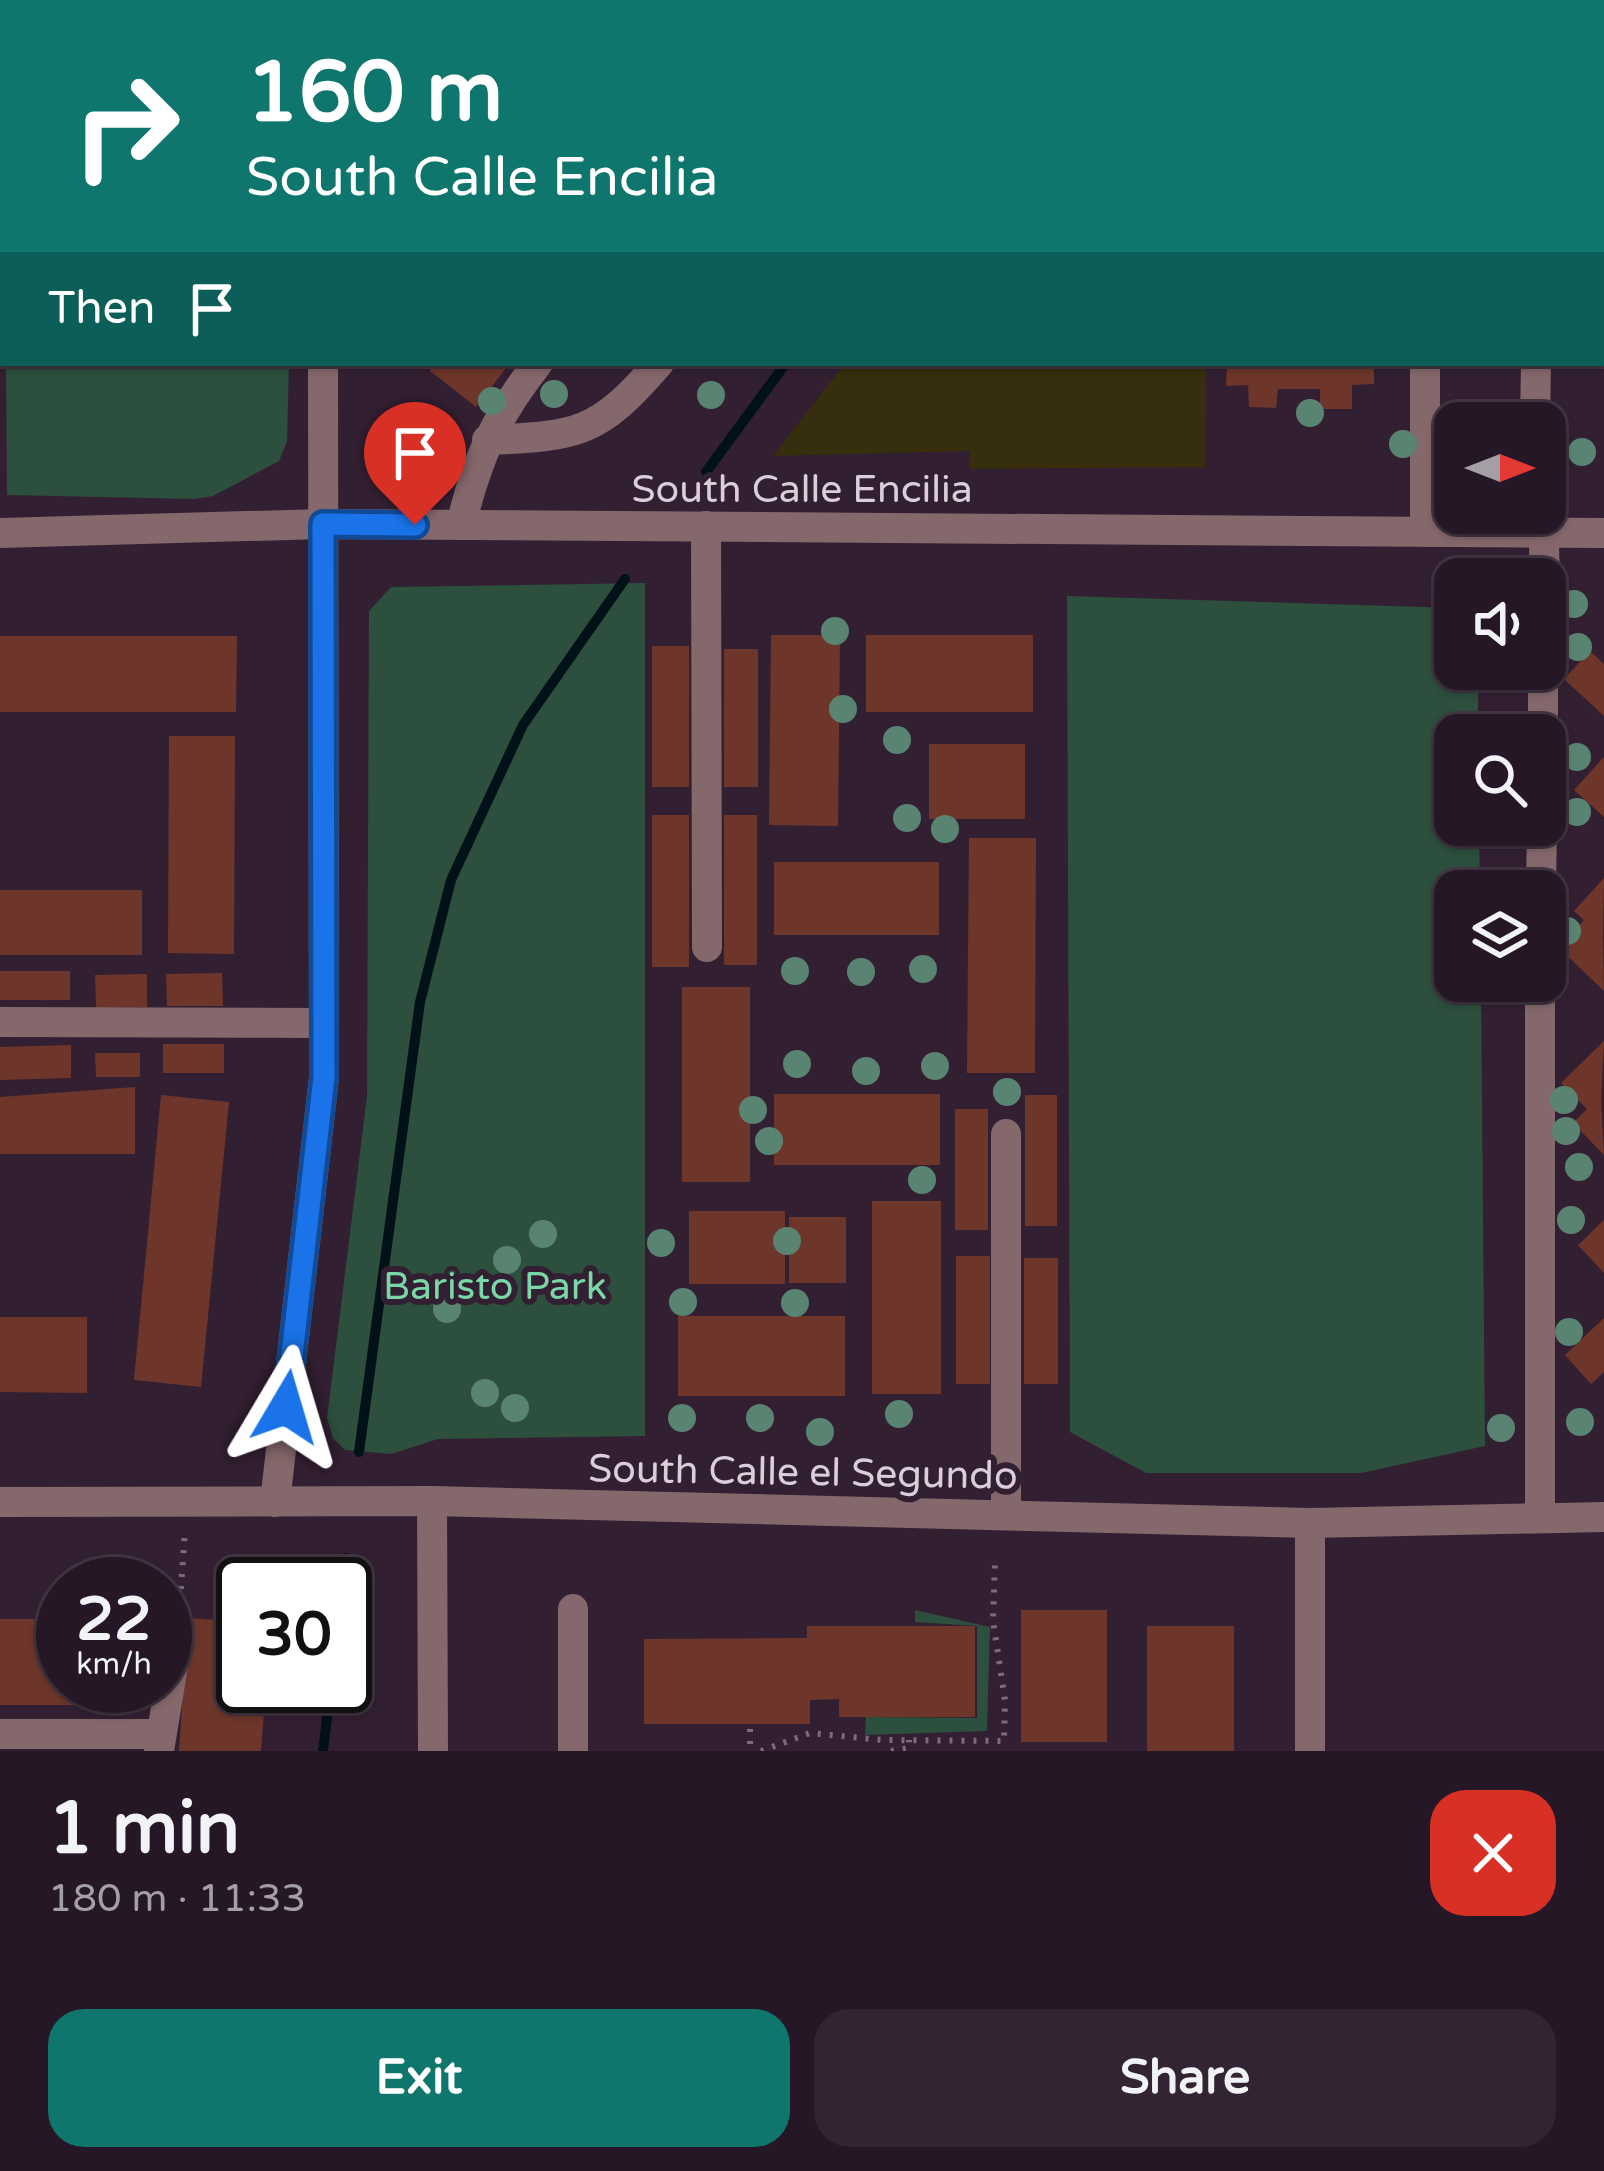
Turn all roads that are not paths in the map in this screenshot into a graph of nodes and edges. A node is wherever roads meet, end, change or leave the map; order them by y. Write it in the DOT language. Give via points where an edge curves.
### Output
graph roads {
  1 [pos="323,366"];
  2 [pos="536,366"];
  3 [pos="656,366"];
  4 [pos="1425,366"];
  5 [pos="1536,366"];
  6 [pos="1535,402"];
  7 [pos="487,440"];
  8 [pos="323,524"];
  9 [pos="461,525"];
  10 [pos="706,526"];
  11 [pos="1566,527"];
  12 [pos="1434,531"];
  13 [pos="1425,532"];
  14 [pos="0,533"];
  15 [pos="1604,533"];
  16 [pos="707,946"];
  17 [pos="1540,1002"];
  18 [pos="0,1022"];
  19 [pos="324,1023"];
  20 [pos="1006,1134"];
  21 [pos="0,1502"];
  22 [pos="275,1502"];
  23 [pos="432,1502"];
  24 [pos="1006,1515"];
  25 [pos="1604,1517"];
  26 [pos="1540,1518"];
  27 [pos="1310,1522"];
  28 [pos="573,1609"];
  29 [pos="0,1734"];
  30 [pos="160,1742"];
  31 [pos="433,1751"];
  32 [pos="573,1751"];
  33 [pos="1310,1751"];
  1 -- 8 [label="street"];
  2 -- 7 [label="street"];
  3 -- 7 [label="street" via="603,422 570,434"];
  4 -- 13 [label="street"];
  5 -- 6 [label="street"];
  7 -- 9 [label="street"];
  8 -- 9 [label="street, South Calle Encilia"];
  8 -- 14 [label="street, South Calle Encilia"];
  8 -- 19 [label="street"];
  9 -- 10 [label="street, South Calle Encilia"];
  10 -- 13 [label="street, South Calle Encilia"];
  10 -- 16 [label="street"];
  11 -- 15 [label="street, South Calle Encilia"];
  12 -- 13 [label="street, South Calle Encilia"];
  17 -- 26 [label="street"];
  18 -- 19 [label="street"];
  19 -- 22 [label="street"];
  20 -- 24 [label="street"];
  21 -- 22 [label="street, South Calle el Segundo"];
  22 -- 23 [label="street, South Calle el Segundo"];
  23 -- 24 [label="street, South Calle el Segundo"];
  23 -- 31 [label="street"];
  24 -- 27 [label="street, South Calle el Segundo"];
  25 -- 26 [label="street, South Calle el Segundo"];
  26 -- 27 [label="street, South Calle el Segundo"];
  27 -- 33 [label="street"];
  28 -- 32 [label="street"];
  29 -- 30 [label="street"];
}
